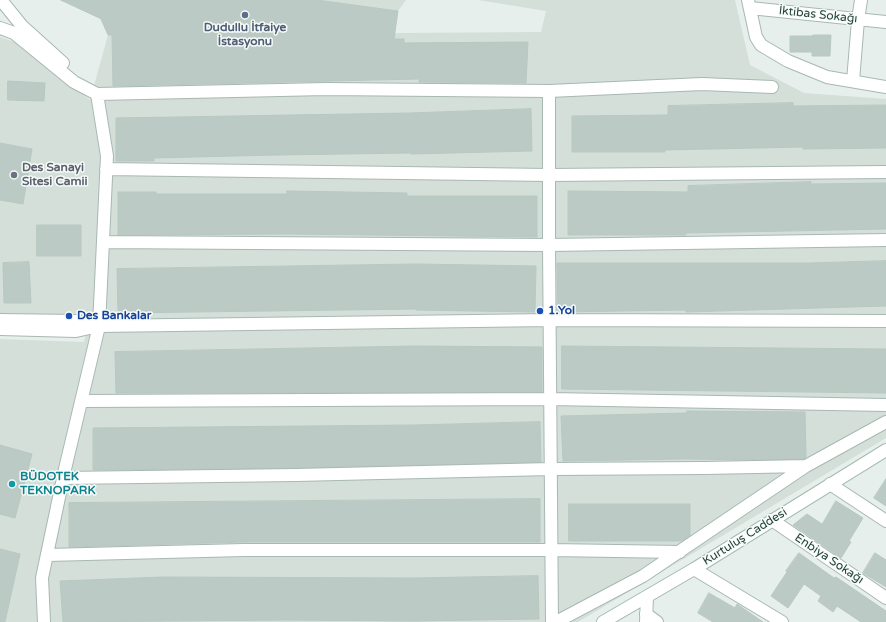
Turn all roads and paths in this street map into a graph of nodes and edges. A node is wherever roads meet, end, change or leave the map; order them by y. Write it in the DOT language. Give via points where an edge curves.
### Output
graph roads {
  1 [pos="0,0"];
  2 [pos="861,0"];
  3 [pos="749,4"];
  4 [pos="858,20"];
  5 [pos="886,22"];
  6 [pos="0,28"];
  7 [pos="852,81"];
  8 [pos="772,87"];
  9 [pos="886,87"];
  10 [pos="85,88"];
  11 [pos="550,91"];
  12 [pos="97,94"];
  13 [pos="106,169"];
  14 [pos="886,172"];
  15 [pos="549,175"];
  16 [pos="886,240"];
  17 [pos="104,242"];
  18 [pos="549,245"];
  19 [pos="0,320"];
  20 [pos="550,320"];
  21 [pos="886,321"];
  22 [pos="99,326"];
  23 [pos="0,329"];
  24 [pos="550,399"];
  25 [pos="81,401"];
  26 [pos="886,405"];
  27 [pos="886,422"];
  28 [pos="886,450"];
  29 [pos="806,466"];
  30 [pos="551,469"];
  31 [pos="63,478"];
  32 [pos="830,484"];
  33 [pos="772,520"];
  34 [pos="886,521"];
  35 [pos="551,550"];
  36 [pos="680,552"];
  37 [pos="47,555"];
  38 [pos="694,569"];
  39 [pos="647,597"];
  40 [pos="886,598"];
  41 [pos="646,618"];
  42 [pos="44,622"];
  43 [pos="552,622"];
  44 [pos="556,622"];
  45 [pos="603,622"];
  46 [pos="657,622"];
  47 [pos="782,622"];
  1 -- 10 [label="street" via="22,26 80,79"];
  2 -- 4 [label="street"];
  3 -- 4 [label="street, İktibas Sokağı"];
  3 -- 7 [label="street" via="756,37 761,45 788,61 827,77"];
  4 -- 5 [label="street, İktibas Sokağı"];
  4 -- 7 [label="street"];
  6 -- 10 [label="street" via="14,33"];
  7 -- 9 [label="street"];
  8 -- 11 [label="street" via="702,84"];
  10 -- 12 [label="street"];
  11 -- 12 [label="street" via="326,89"];
  11 -- 15 [label="street"];
  12 -- 13 [label="street" via="107,156"];
  13 -- 15 [label="street"];
  13 -- 17 [label="street"];
  14 -- 15 [label="street"];
  15 -- 18 [label="street"];
  16 -- 18 [label="street"];
  17 -- 18 [label="street"];
  17 -- 22 [label="street"];
  18 -- 20 [label="street"];
  19 -- 22 [label="street" via="76,321"];
  20 -- 21 [label="street"];
  20 -- 22 [label="street"];
  20 -- 24 [label="street"];
  22 -- 23 [label="street" via="76,331"];
  22 -- 25 [label="street"];
  24 -- 25 [label="street"];
  24 -- 26 [label="street"];
  24 -- 30 [label="street"];
  25 -- 31 [label="street"];
  27 -- 29 [label="street"];
  28 -- 32 [label="street, Kurtuluş Caddesi"];
  29 -- 30 [label="street"];
  29 -- 36 [label="street"];
  30 -- 31 [label="street" via="296,476"];
  30 -- 35 [label="street"];
  31 -- 37 [label="street"];
  32 -- 33 [label="street, Kurtuluş Caddesi"];
  32 -- 34 [label="street"];
  33 -- 38 [label="street, Kurtuluş Caddesi"];
  33 -- 40 [label="street, Enbiya Sokağı"];
  35 -- 36 [label="street"];
  35 -- 37 [label="street" via="244,550"];
  35 -- 43 [label="street"];
  36 -- 44 [label="street" via="643,576"];
  37 -- 42 [label="street" via="42,578"];
  38 -- 39 [label="street, Kurtuluş Caddesi"];
  38 -- 47 [label="street"];
  39 -- 41 [label="street"];
  39 -- 45 [label="street, Kurtuluş Caddesi"];
  41 -- 46 [label="street"];
}
